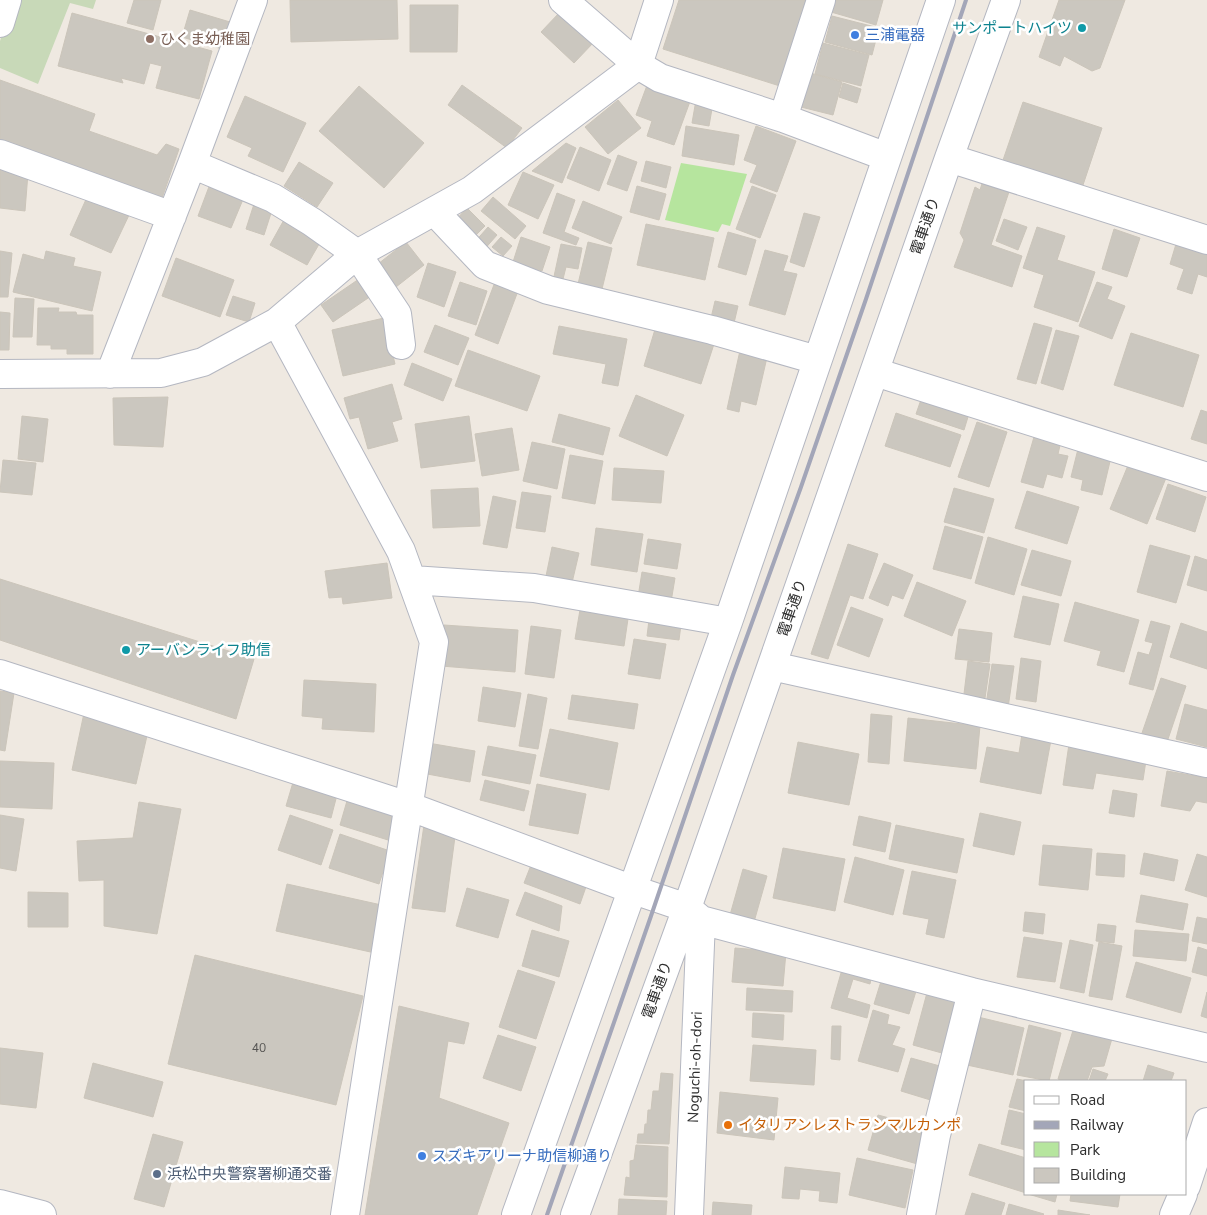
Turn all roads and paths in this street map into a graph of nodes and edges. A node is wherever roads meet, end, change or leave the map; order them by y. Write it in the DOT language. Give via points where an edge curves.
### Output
graph roads {
  1 [pos="7,0"];
  2 [pos="253,0"];
  3 [pos="563,0"];
  4 [pos="659,0"];
  5 [pos="821,0"];
  6 [pos="941,0"];
  7 [pos="1006,0"];
  8 [pos="0,23"];
  9 [pos="638,65"];
  10 [pos="783,118"];
  11 [pos="0,154"];
  12 [pos="887,157"];
  13 [pos="949,158"];
  14 [pos="192,164"];
  15 [pos="435,212"];
  16 [pos="172,216"];
  17 [pos="1207,240"];
  18 [pos="357,254"];
  19 [pos="277,322"];
  20 [pos="402,345"];
  21 [pos="817,360"];
  22 [pos="875,372"];
  23 [pos="0,374"];
  24 [pos="110,374"];
  25 [pos="1207,477"];
  26 [pos="412,580"];
  27 [pos="728,622"];
  28 [pos="772,666"];
  29 [pos="0,674"];
  30 [pos="1207,763"];
  31 [pos="408,806"];
  32 [pos="631,889"];
  33 [pos="694,914"];
  34 [pos="972,992"];
  35 [pos="1207,1048"];
  36 [pos="1207,1122"];
  37 [pos="1187,1183"];
  38 [pos="1183,1195"];
  39 [pos="0,1204"];
  40 [pos="42,1215"];
  41 [pos="345,1215"];
  42 [pos="516,1215"];
  43 [pos="575,1215"];
  44 [pos="689,1215"];
  45 [pos="921,1215"];
  46 [pos="1174,1215"];
  1 -- 8 [label="street"];
  2 -- 14 [label="street"];
  3 -- 9 [label="street"];
  4 -- 9 [label="street"];
  5 -- 10 [label="street"];
  6 -- 12 [label="street"];
  7 -- 13 [label="street, 電車通り"];
  9 -- 10 [label="street" via="660,78"];
  9 -- 15 [label="street" via="472,190"];
  10 -- 12 [label="street"];
  11 -- 16 [label="street"];
  12 -- 21 [label="street"];
  13 -- 17 [label="street"];
  13 -- 22 [label="street, 電車通り"];
  14 -- 16 [label="street"];
  14 -- 18 [label="street" via="273,198"];
  15 -- 18 [label="street"];
  15 -- 21 [label="street" via="485,265 548,290 712,330"];
  16 -- 24 [label="street"];
  18 -- 19 [label="street"];
  18 -- 20 [label="street" via="396,314"];
  19 -- 24 [label="street" via="203,362 161,373"];
  19 -- 26 [label="street" via="401,551"];
  21 -- 27 [label="street"];
  22 -- 25 [label="street"];
  22 -- 28 [label="street, 電車通り"];
  23 -- 24 [label="street"];
  26 -- 27 [label="street" via="534,588"];
  26 -- 31 [label="street" via="434,642"];
  27 -- 32 [label="street"];
  28 -- 30 [label="street"];
  28 -- 33 [label="street, 電車通り"];
  29 -- 31 [label="street"];
  31 -- 32 [label="street"];
  31 -- 41 [label="street"];
  32 -- 33 [label="street"];
  32 -- 42 [label="street"];
  33 -- 34 [label="street"];
  33 -- 43 [label="street, 電車通り"];
  33 -- 44 [label="street, Noguchi-oh-dori"];
  34 -- 35 [label="street"];
  34 -- 45 [label="street" via="936,1135"];
  36 -- 37 [label="street"];
  38 -- 46 [label="street"];
  39 -- 40 [label="street"];
}
